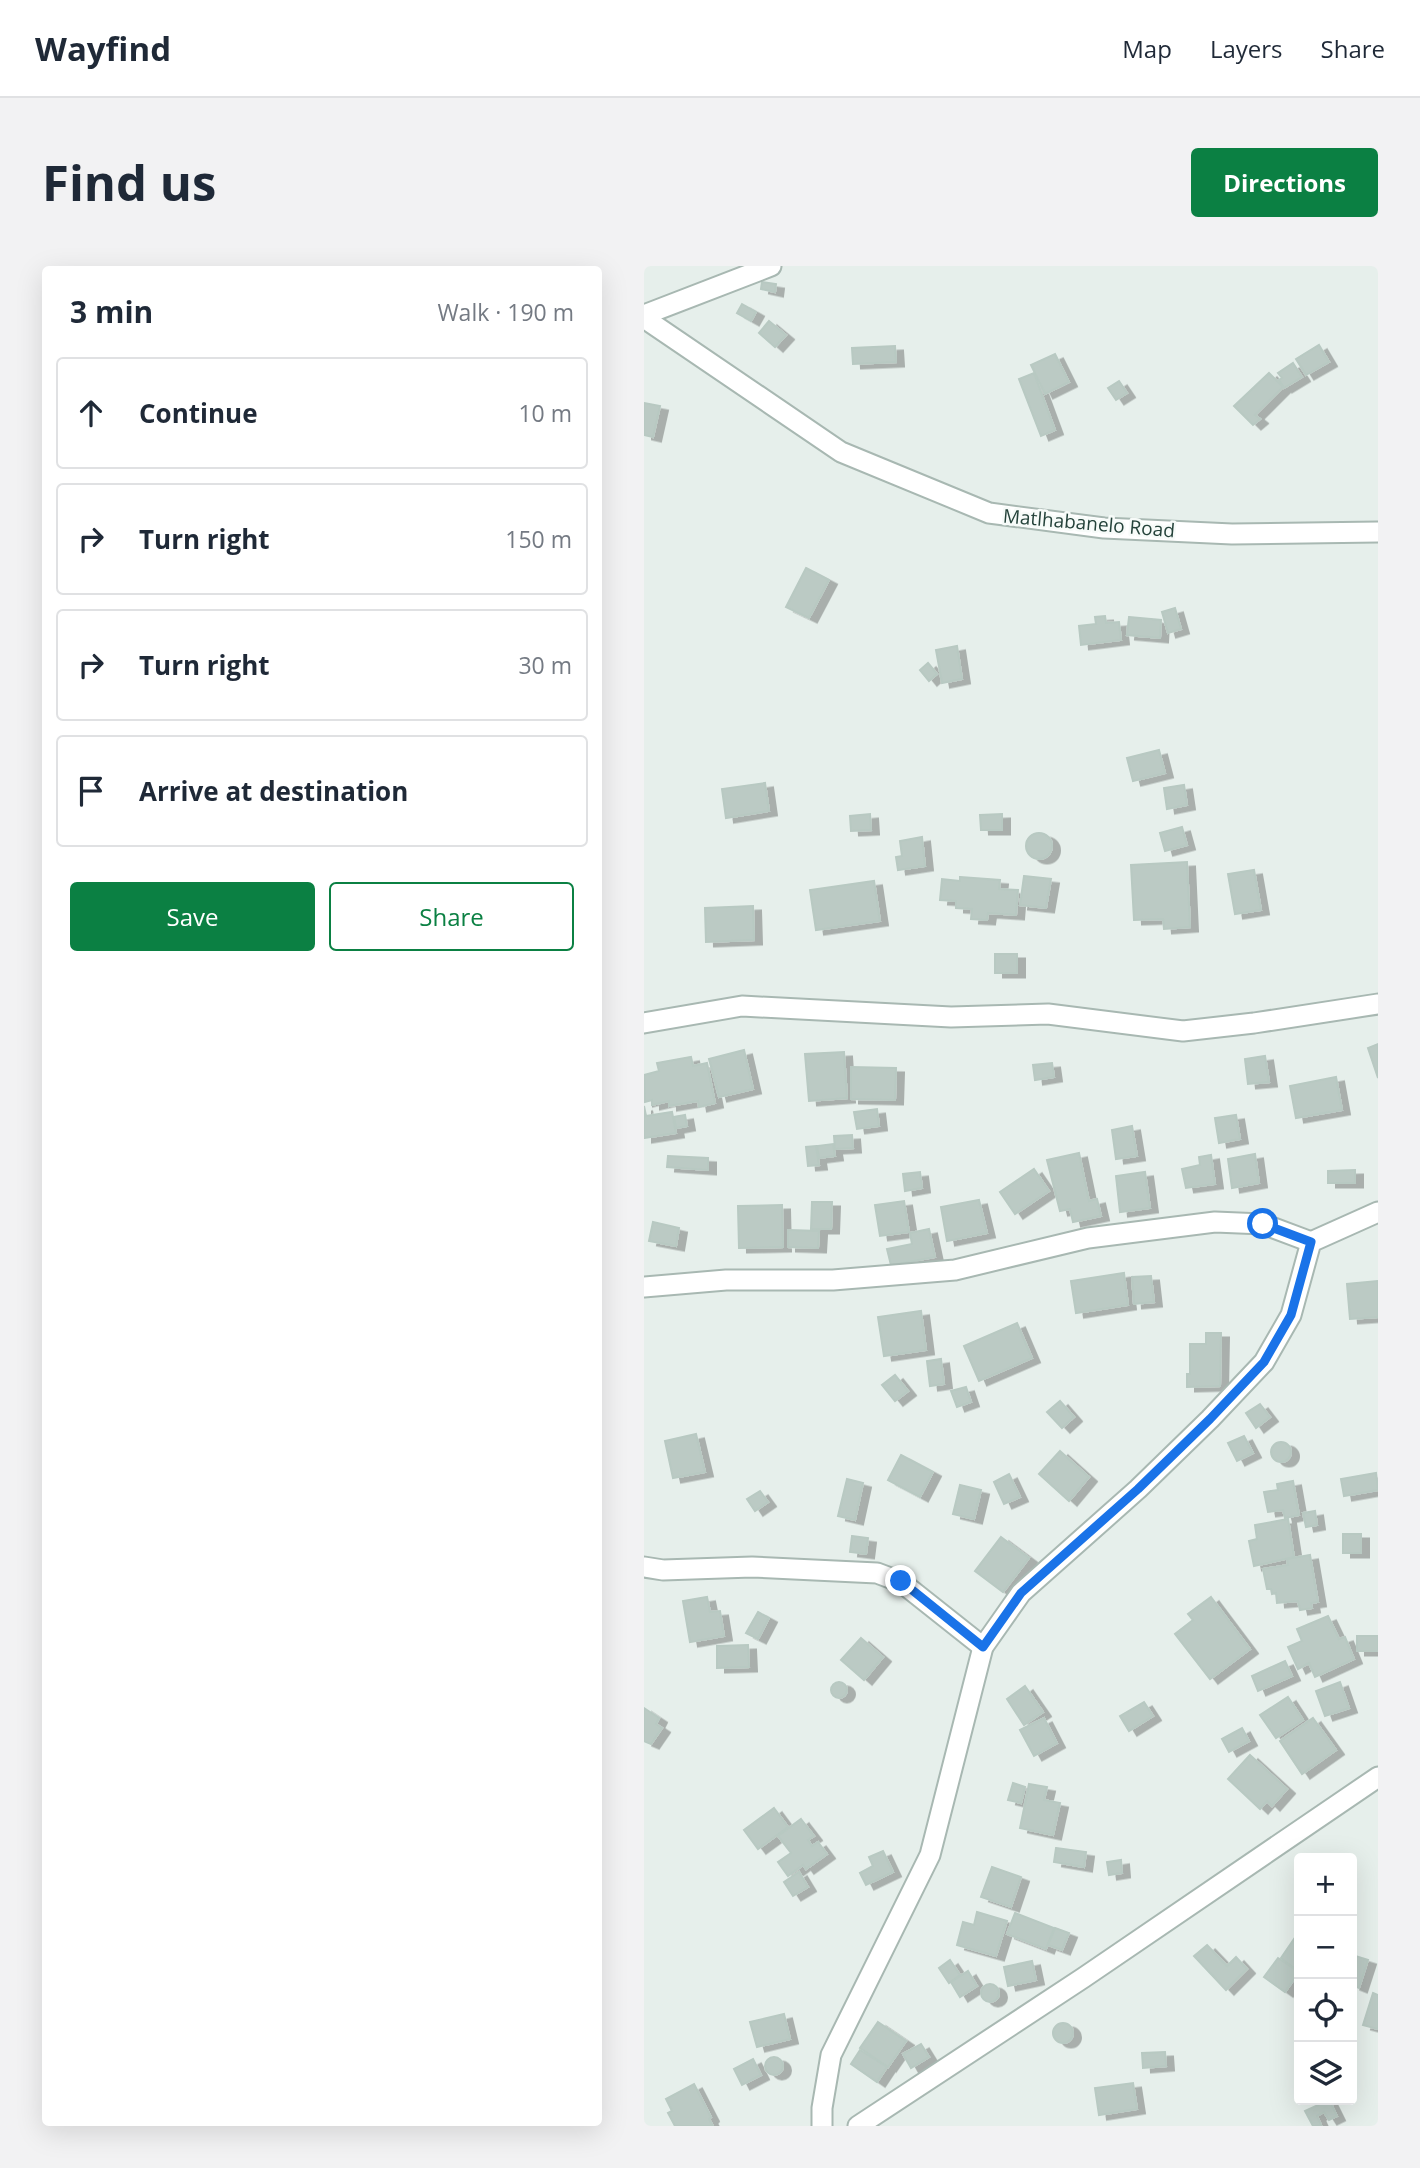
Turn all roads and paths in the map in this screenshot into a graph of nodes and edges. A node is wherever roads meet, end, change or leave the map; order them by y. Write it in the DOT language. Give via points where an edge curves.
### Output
graph roads {
  1 [pos="771,266"];
  2 [pos="644,317"];
  3 [pos="1378,532"];
  4 [pos="1378,1004"];
  5 [pos="644,1023"];
  6 [pos="1378,1212"];
  7 [pos="1311,1242"];
  8 [pos="644,1287"];
  9 [pos="644,1567"];
  10 [pos="983,1647"];
  11 [pos="1378,1777"];
  12 [pos="822,2126"];
  13 [pos="858,2126"];
  1 -- 2 [label="street"];
  2 -- 3 [label="street, Matlhabanelo Road" via="841,452 989,513 1104,528 1219,534"];
  4 -- 5 [label="street" via="1183,1031 1048,1014 951,1017 742,1006"];
  6 -- 7 [label="street"];
  7 -- 8 [label="street" via="1263,1224 1215,1223 1088,1238 955,1270"];
  7 -- 10 [label="street" via="1291,1315 1264,1362 1138,1489 1021,1593"];
  9 -- 10 [label="street" via="877,1573 901,1581"];
  10 -- 12 [label="street" via="930,1855 831,2055"];
  11 -- 13 [label="street"];
}
